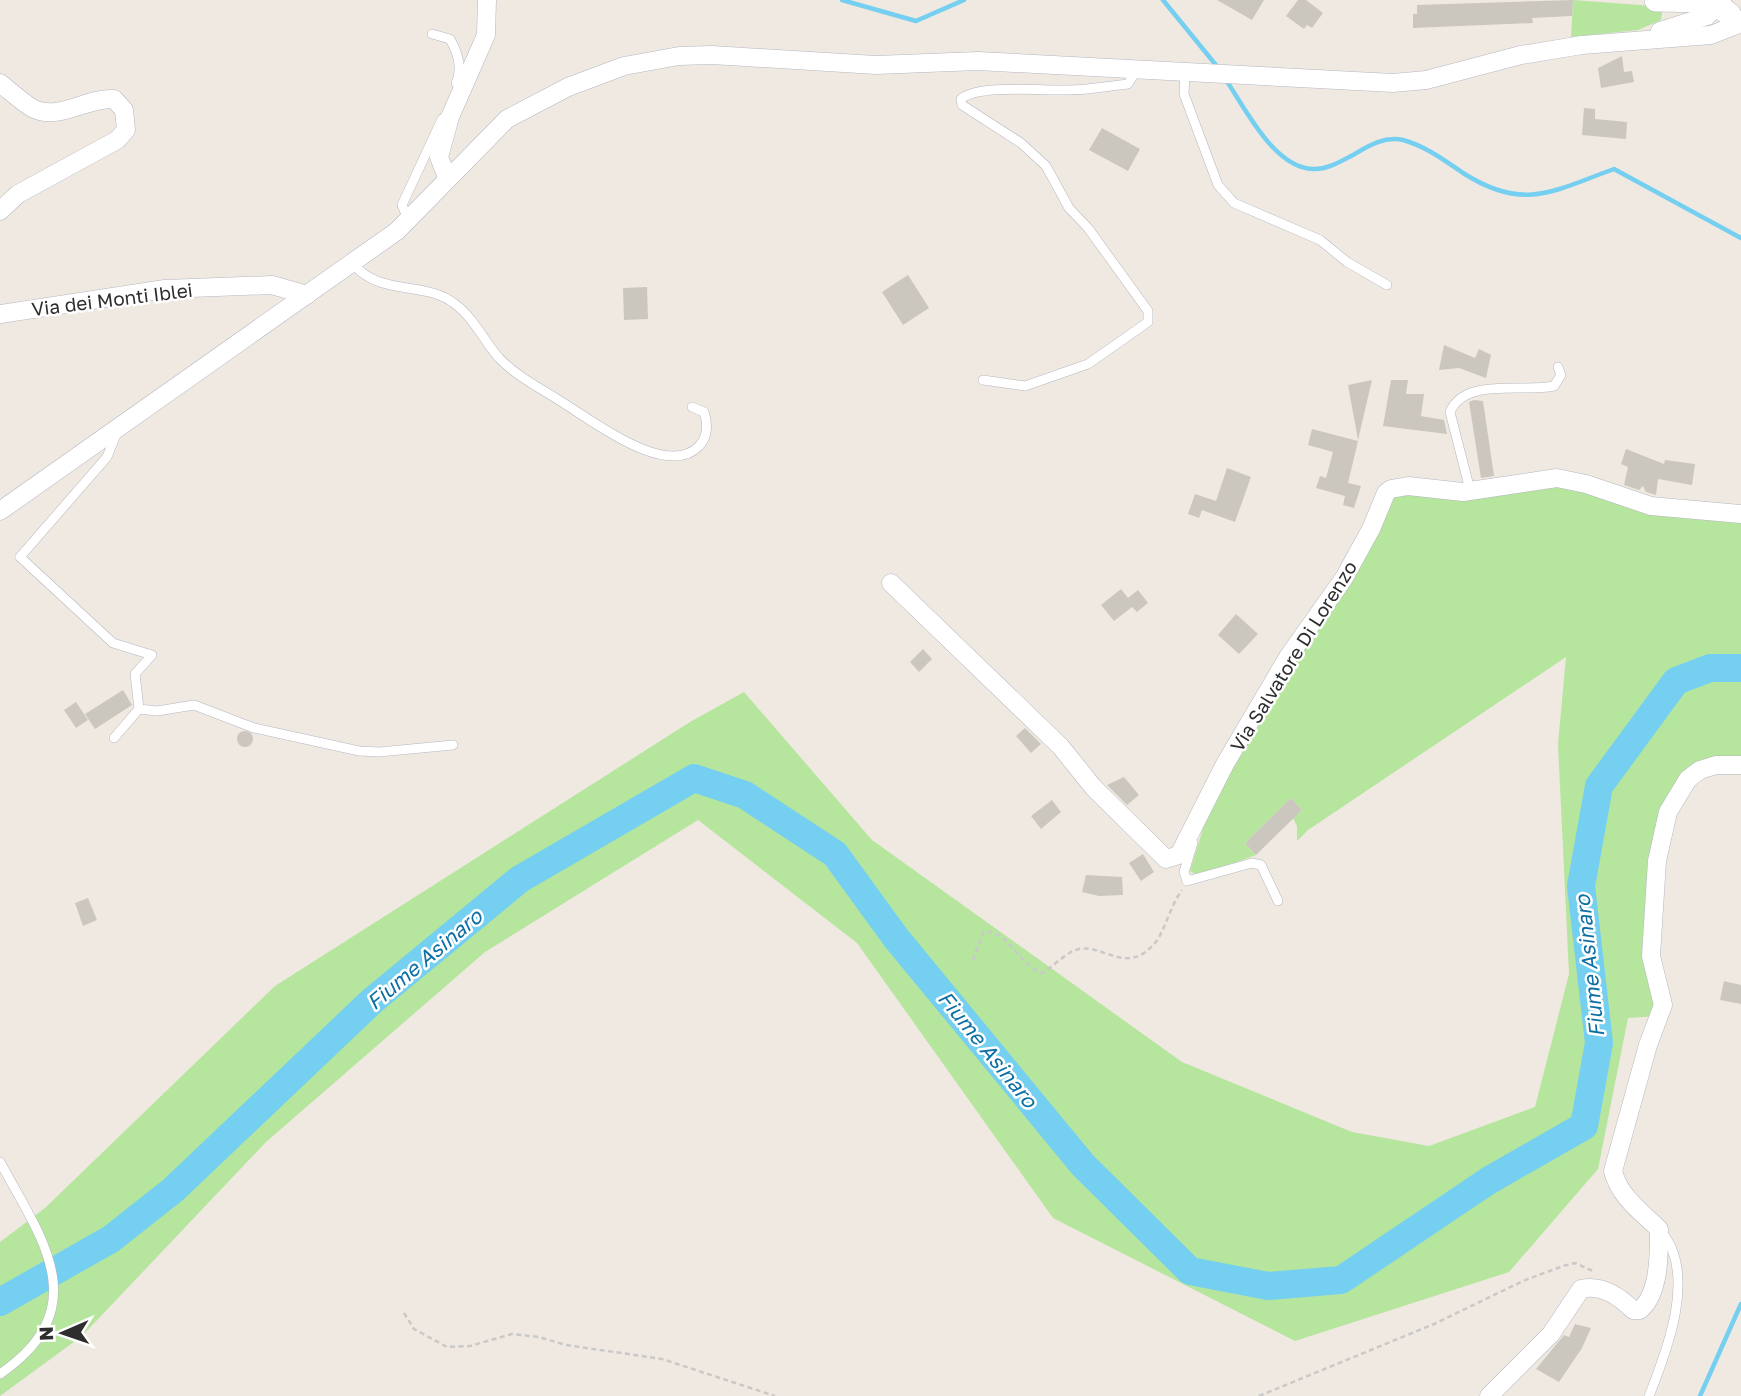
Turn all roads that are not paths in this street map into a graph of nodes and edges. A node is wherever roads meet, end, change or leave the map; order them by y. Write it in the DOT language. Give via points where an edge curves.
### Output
graph roads {
  1 [pos="487,0"];
  2 [pos="1658,0"];
  3 [pos="1729,11"];
  4 [pos="1662,30"];
  5 [pos="432,34"];
  6 [pos="1637,40"];
  7 [pos="1136,71"];
  8 [pos="1194,74"];
  9 [pos="0,83"];
  10 [pos="447,177"];
  11 [pos="0,211"];
  12 [pos="408,219"];
  13 [pos="353,264"];
  14 [pos="1387,285"];
  15 [pos="307,295"];
  16 [pos="0,314"];
  17 [pos="1558,367"];
  18 [pos="983,380"];
  19 [pos="692,407"];
  20 [pos="119,427"];
  21 [pos="1471,490"];
  22 [pos="0,512"];
  23 [pos="1741,514"];
  24 [pos="891,583"];
  25 [pos="139,709"];
  26 [pos="114,738"];
  27 [pos="453,745"];
  28 [pos="1741,765"];
  29 [pos="1204,807"];
  30 [pos="1278,901"];
  31 [pos="0,1162"];
  32 [pos="1659,1229"];
  33 [pos="0,1374"];
  34 [pos="1489,1396"];
  35 [pos="1648,1396"];
  1 -- 10 [label="street" via="486,34 450,117 439,157"];
  2 -- 3 [label="street" via="1713,1"];
  2 -- 4 [label="street" via="1668,15"];
  3 -- 4 [label="street"];
  3 -- 6 [label="street" via="1711,35"];
  4 -- 6 [label="street"];
  5 -- 12 [label="lane" via="450,39 460,75 402,205"];
  6 -- 8 [label="street" via="1521,55 1426,80 1393,83"];
  7 -- 8 [label="street"];
  7 -- 10 [label="street" via="978,61 876,65 678,56 624,66 568,86 507,120"];
  7 -- 18 [label="lane" via="1128,84 982,91 961,99 972,114 1021,143 1046,166 1069,208 1148,311 1142,328 1088,364 1025,386"];
  8 -- 14 [label="lane" via="1184,94 1218,185 1234,203 1320,240"];
  9 -- 11 [label="street" via="33,109 54,113 114,99 124,110 126,130 117,140 18,194"];
  10 -- 12 [label="street"];
  12 -- 13 [label="street"];
  13 -- 15 [label="street"];
  13 -- 19 [label="lane" via="368,279 453,302 507,365 630,444 657,454 680,456 695,451 704,441 708,422 704,412"];
  15 -- 16 [label="street, Via dei Monti Iblei" via="272,285 164,289"];
  15 -- 20 [label="street"];
  17 -- 21 [label="lane" via="1559,382 1554,386 1488,390 1454,403 1450,412"];
  20 -- 22 [label="street"];
  20 -- 25 [label="lane" via="107,457 20,557 113,643 152,655 135,674"];
  21 -- 23 [label="street, Via Salvatore Di Lorenzo" via="1557,478 1651,506"];
  21 -- 29 [label="street, Via Salvatore Di Lorenzo" via="1408,486 1386,493 1344,578 1288,657"];
  24 -- 29 [label="street, Via Salvatore Di Lorenzo" via="1062,747 1093,787 1166,859 1179,855"];
  25 -- 26 [label="lane"];
  25 -- 27 [label="lane" via="194,705 254,728 359,751"];
  28 -- 32 [label="street" via="1716,765 1688,779 1668,812 1661,842 1651,956 1663,1004 1613,1171 1631,1203"];
  29 -- 30 [label="lane" via="1184,872 1187,881 1252,863 1261,866"];
  31 -- 33 [label="lane" via="45,1244 54,1273 50,1315 42,1334"];
  32 -- 34 [label="street" via="1655,1283 1648,1303 1633,1310 1617,1295 1581,1289 1550,1334"];
  32 -- 35 [label="lane" via="1673,1253 1676,1311 1674,1331"];
}
